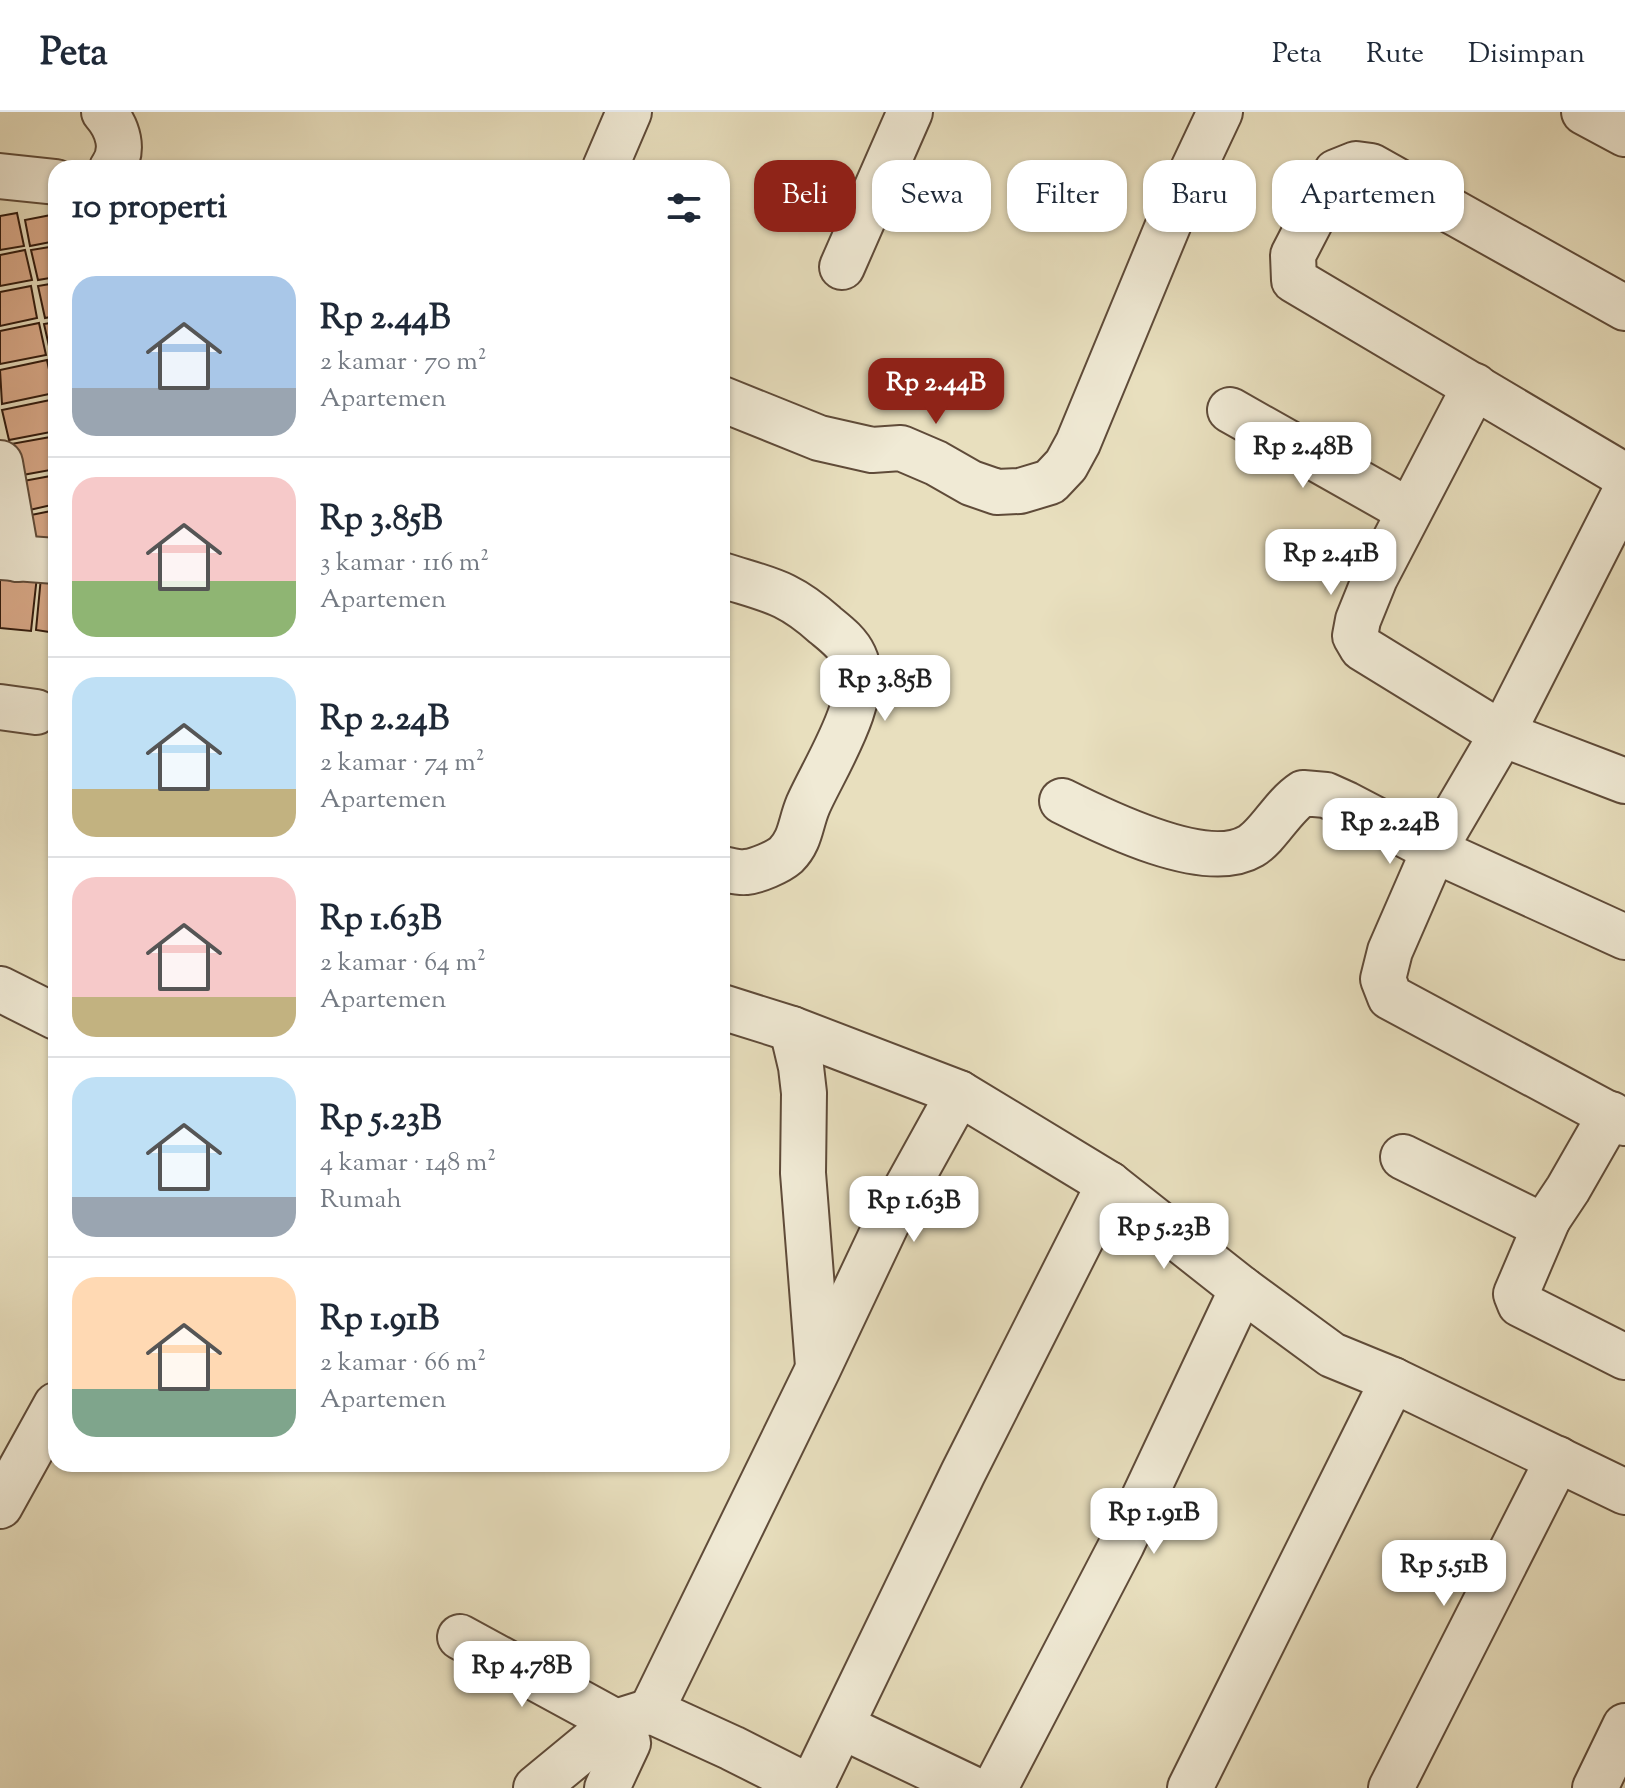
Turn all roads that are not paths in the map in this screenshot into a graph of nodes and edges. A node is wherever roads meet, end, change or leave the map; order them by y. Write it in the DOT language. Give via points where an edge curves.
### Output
graph roads {
  1 [pos="104,112"];
  2 [pos="629,112"];
  3 [pos="910,112"];
  4 [pos="1220,112"];
  5 [pos="1584,112"];
  6 [pos="1625,134"];
  7 [pos="117,160"];
  8 [pos="608,160"];
  9 [pos="0,176"];
  10 [pos="48,181"];
  11 [pos="842,267"];
  12 [pos="1625,308"];
  13 [pos="1475,386"];
  14 [pos="730,402"];
  15 [pos="1230,410"];
  16 [pos="0,463"];
  17 [pos="1625,476"];
  18 [pos="1625,492"];
  19 [pos="1409,511"];
  20 [pos="24,559"];
  21 [pos="730,577"];
  22 [pos="1502,734"];
  23 [pos="1625,781"];
  24 [pos="1062,801"];
  25 [pos="1434,850"];
  26 [pos="730,870"];
  27 [pos="1625,937"];
  28 [pos="0,989"];
  29 [pos="730,1010"];
  30 [pos="48,1013"];
  31 [pos="792,1029"];
  32 [pos="959,1093"];
  33 [pos="1618,1119"];
  34 [pos="1403,1157"];
  35 [pos="1109,1184"];
  36 [pos="1548,1219"];
  37 [pos="1242,1289"];
  38 [pos="1625,1357"];
  39 [pos="818,1369"];
  40 [pos="1393,1380"];
  41 [pos="48,1419"];
  42 [pos="1558,1459"];
  43 [pos="1625,1492"];
  44 [pos="0,1506"];
  45 [pos="460,1637"];
  46 [pos="633,1717"];
  47 [pos="1625,1726"];
  48 [pos="843,1727"];
  49 [pos="536,1788"];
  50 [pos="607,1788"];
  51 [pos="811,1788"];
  52 [pos="971,1788"];
  53 [pos="995,1788"];
  54 [pos="1190,1788"];
  55 [pos="1391,1788"];
  56 [pos="1595,1788"];
  1 -- 7 [label="street" via="119,144"];
  2 -- 8 [label="street"];
  3 -- 11 [label="street"];
  4 -- 14 [label="street" via="1078,443 1050,482 997,492 901,448 872,450 819,438"];
  5 -- 6 [label="street"];
  9 -- 10 [label="street"];
  12 -- 13 [label="street" via="1371,166 1356,164 1336,172 1298,242 1294,280"];
  13 -- 17 [label="street"];
  13 -- 19 [label="street"];
  15 -- 19 [label="street"];
  16 -- 20 [label="street"];
  18 -- 22 [label="street"];
  19 -- 22 [label="street" via="1375,578 1355,636 1362,648"];
  21 -- 26 [label="street" via="800,603 843,641 857,668 852,715 807,807 799,839 784,857 746,872"];
  22 -- 23 [label="street"];
  22 -- 25 [label="street"];
  24 -- 25 [label="street" via="1127,833 1213,855 1252,845 1303,793 1326,795"];
  25 -- 27 [label="street"];
  25 -- 33 [label="street" via="1390,951 1383,979 1390,997"];
  28 -- 30 [label="street"];
  29 -- 31 [label="street"];
  31 -- 32 [label="street"];
  31 -- 39 [label="street" via="804,1093 803,1173"];
  32 -- 35 [label="street"];
  32 -- 39 [label="street" via="887,1223"];
  33 -- 36 [label="street"];
  34 -- 36 [label="street" via="1531,1220"];
  35 -- 37 [label="street"];
  35 -- 48 [label="street"];
  36 -- 38 [label="street" via="1516,1294 1520,1304"];
  37 -- 40 [label="street" via="1332,1355"];
  37 -- 53 [label="street" via="1122,1544"];
  39 -- 46 [label="street"];
  40 -- 42 [label="street"];
  40 -- 54 [label="street"];
  41 -- 44 [label="street"];
  42 -- 43 [label="street"];
  42 -- 55 [label="street"];
  45 -- 46 [label="street"];
  46 -- 49 [label="street"];
  46 -- 50 [label="street" via="620,1765"];
  46 -- 51 [label="street" via="732,1748"];
  47 -- 56 [label="street"];
  48 -- 51 [label="street"];
  48 -- 52 [label="street"];
}
